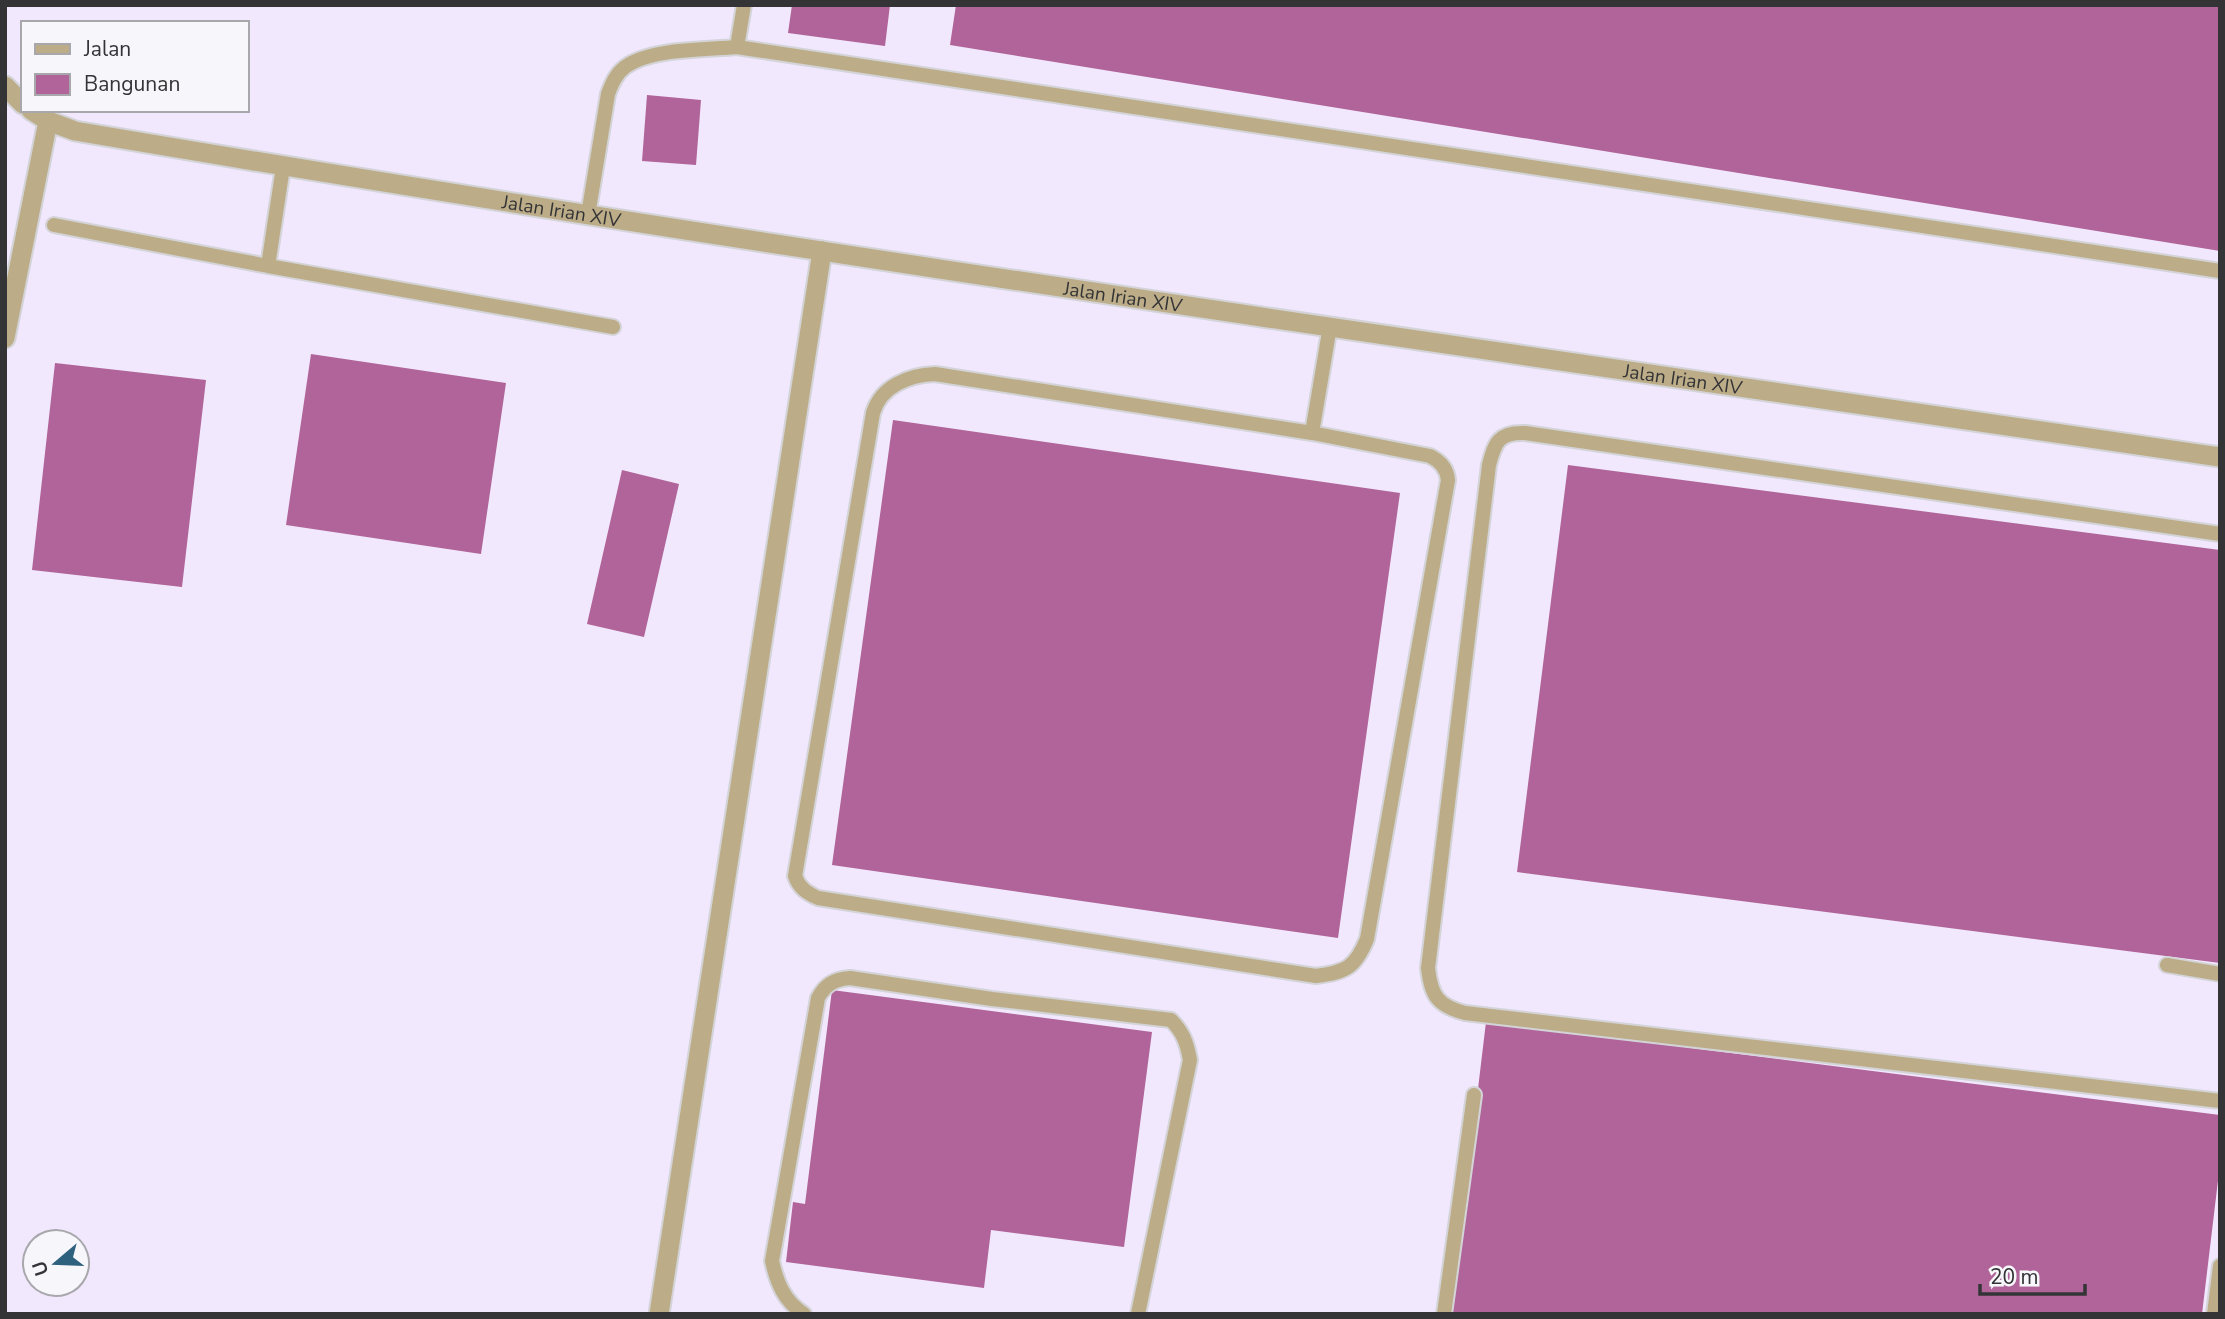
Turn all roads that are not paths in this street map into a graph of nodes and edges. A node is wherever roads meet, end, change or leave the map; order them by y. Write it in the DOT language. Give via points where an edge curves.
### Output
graph roads {
  1 [pos="744,5"];
  2 [pos="737,47"];
  3 [pos="5,86"];
  4 [pos="21,102"];
  5 [pos="40,116"];
  6 [pos="283,167"];
  7 [pos="588,215"];
  8 [pos="54,225"];
  9 [pos="822,251"];
  10 [pos="268,266"];
  11 [pos="2220,271"];
  12 [pos="1329,326"];
  13 [pos="613,327"];
  14 [pos="5,338"];
  15 [pos="1312,433"];
  16 [pos="2220,457"];
  17 [pos="2220,534"];
  18 [pos="2167,965"];
  19 [pos="2220,974"];
  20 [pos="1474,1095"];
  21 [pos="2220,1101"];
  22 [pos="2220,1266"];
  23 [pos="659,1314"];
  24 [pos="804,1314"];
  25 [pos="1138,1314"];
  26 [pos="1444,1314"];
  27 [pos="2214,1314"];
  1 -- 2 [label="lane"];
  2 -- 7 [label="lane" via="660,54 627,66 614,78"];
  2 -- 11 [label="lane"];
  3 -- 4 [label="street"];
  5 -- 6 [label="street, Jalan Irian XIV" via="75,131"];
  5 -- 14 [label="street"];
  6 -- 7 [label="street, Jalan Irian XIV"];
  6 -- 10 [label="lane"];
  7 -- 9 [label="street, Jalan Irian XIV"];
  8 -- 10 [label="lane"];
  9 -- 12 [label="street, Jalan Irian XIV"];
  9 -- 23 [label="street"];
  10 -- 13 [label="lane"];
  12 -- 15 [label="lane"];
  12 -- 16 [label="street, Jalan Irian XIV"];
  15 -- 15 [label="lane" via="1430,456 1443,465 1448,480 1367,939 1354,963 1339,973 1316,976 818,898 805,891 795,876 873,413 885,392 921,374 936,374"];
  17 -- 21 [label="lane" via="1525,433 1506,435 1496,444 1489,465 1428,968 1430,983 1445,1008 1465,1013"];
  18 -- 19 [label="lane"];
  20 -- 26 [label="lane"];
  22 -- 27 [label="lane"];
  24 -- 25 [label="lane" via="783,1294 772,1261 818,998 831,983 850,978 1171,1020 1181,1030 1190,1060"];
}
